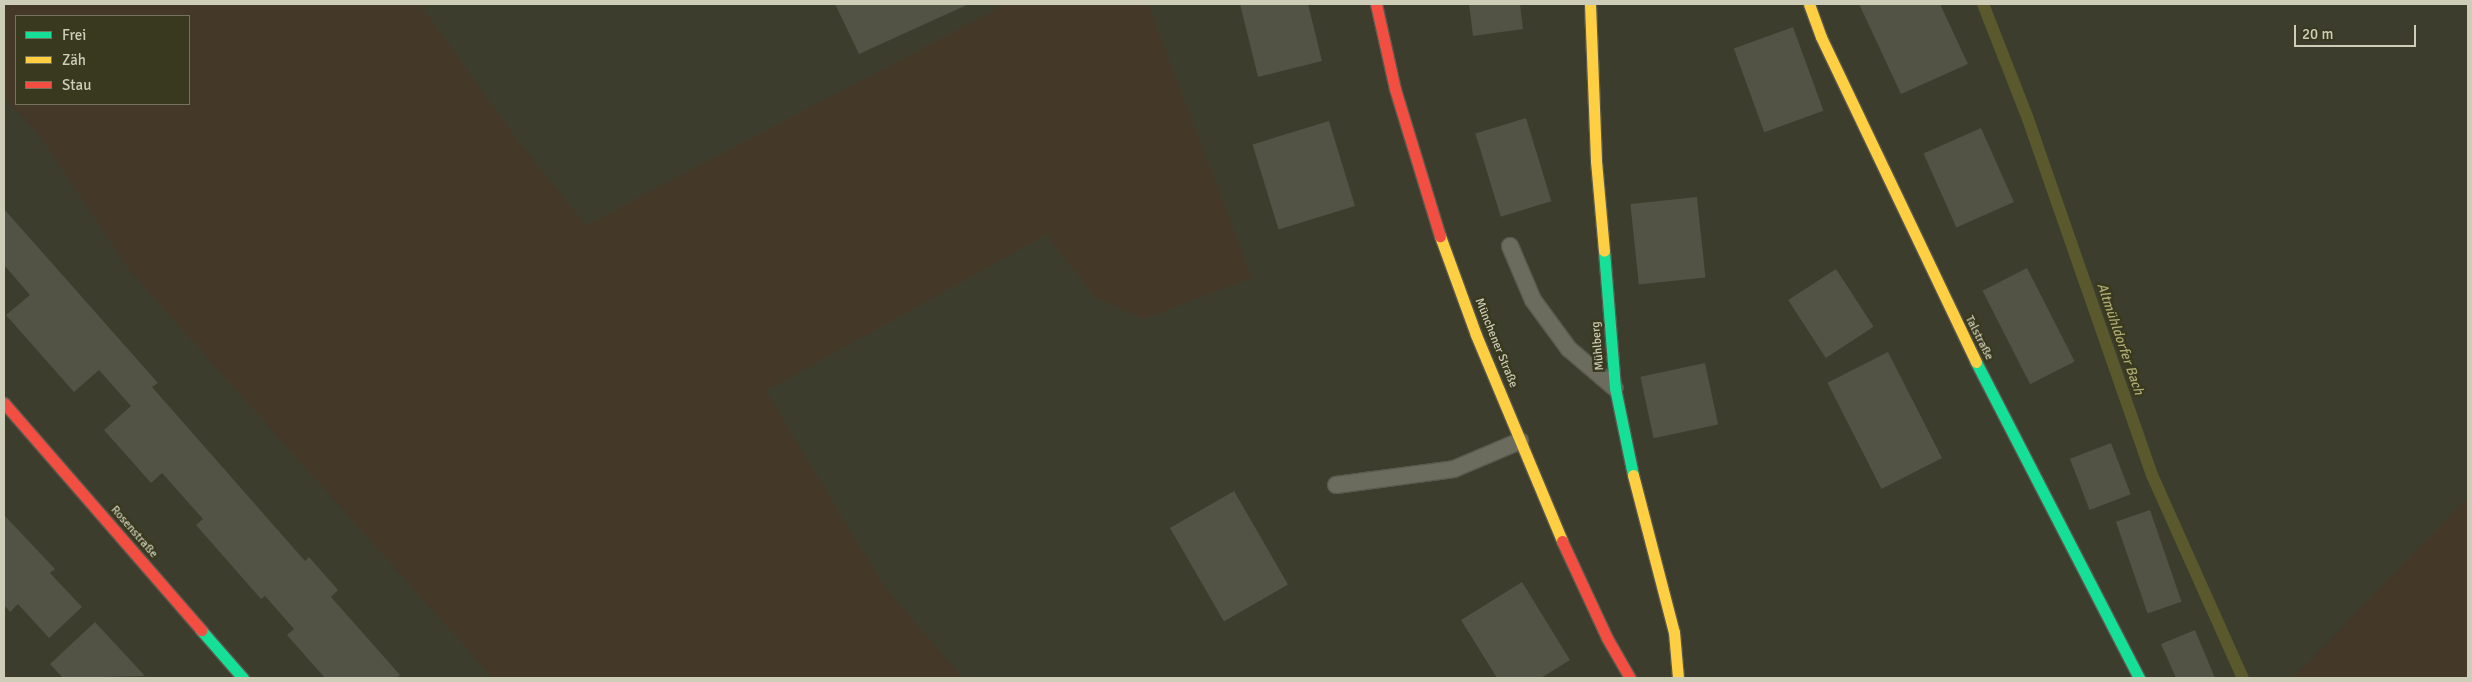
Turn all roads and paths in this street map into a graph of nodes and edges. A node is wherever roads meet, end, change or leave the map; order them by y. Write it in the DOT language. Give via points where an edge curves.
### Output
graph roads {
  1 [pos="1376,4"];
  2 [pos="1590,4"];
  3 [pos="1809,4"];
  4 [pos="1510,246"];
  5 [pos="1615,388"];
  6 [pos="4,403"];
  7 [pos="1520,441"];
  8 [pos="1336,485"];
  9 [pos="243,678"];
  10 [pos="1630,678"];
  11 [pos="1678,678"];
  12 [pos="2139,678"];
  1 -- 7 [label="street, Münchener Straße" via="1429,204 1476,336"];
  2 -- 5 [label="street, Mühlberg" via="1596,161"];
  3 -- 12 [label="street, Talstraße" via="1946,305"];
  4 -- 5 [label="lane" via="1538,307 1569,349"];
  5 -- 11 [label="street, Mühlberg" via="1640,512 1674,632"];
  6 -- 9 [label="street, Rosenstraße"];
  7 -- 8 [label="lane" via="1454,469"];
  7 -- 10 [label="street, Münchener Straße" via="1564,546"];
}
